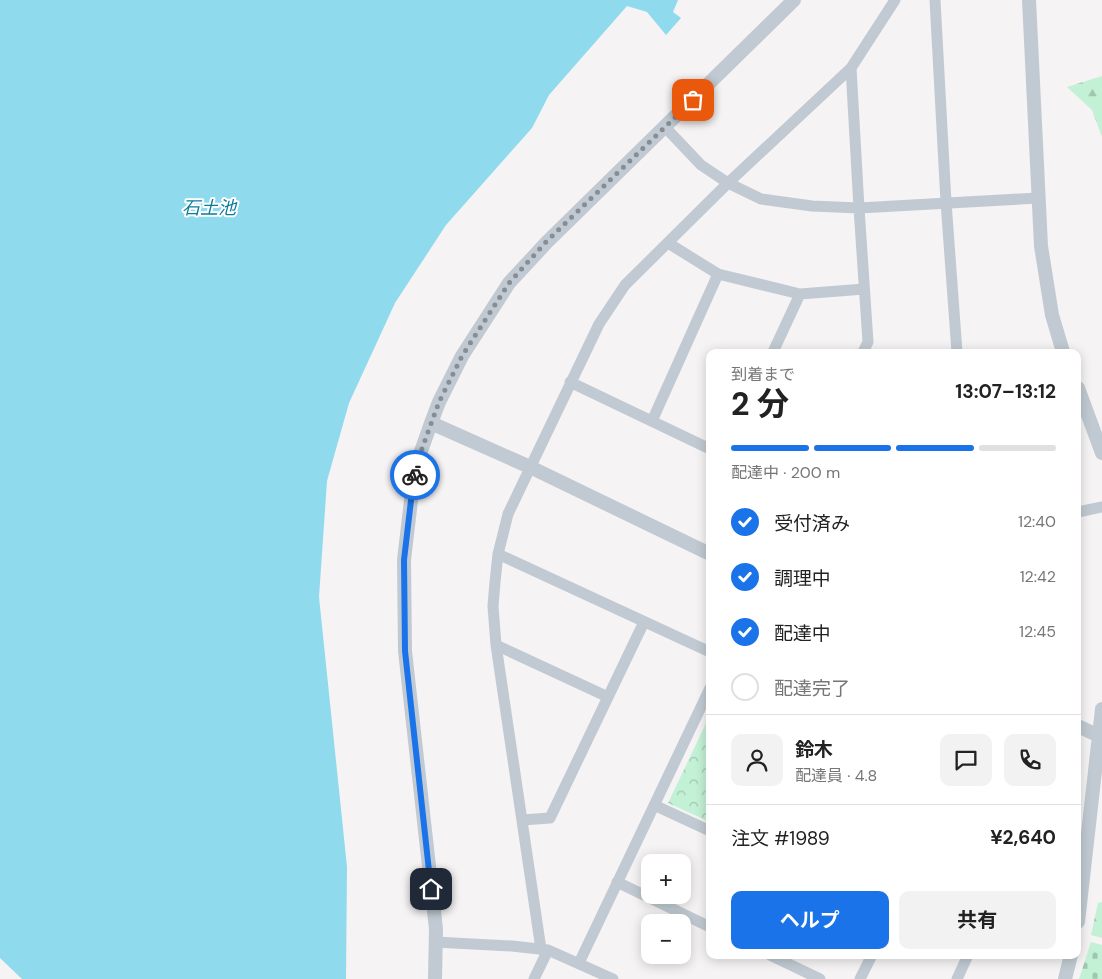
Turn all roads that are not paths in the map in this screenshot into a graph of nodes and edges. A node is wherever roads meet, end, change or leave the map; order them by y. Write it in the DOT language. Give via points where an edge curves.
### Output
graph roads {
  1 [pos="794,0"];
  2 [pos="895,0"];
  3 [pos="934,0"];
  4 [pos="1029,0"];
  5 [pos="851,68"];
  6 [pos="665,127"];
  7 [pos="728,184"];
  8 [pos="1038,198"];
  9 [pos="946,202"];
  10 [pos="859,208"];
  11 [pos="668,243"];
  12 [pos="718,274"];
  13 [pos="864,289"];
  14 [pos="800,294"];
  15 [pos="774,349"];
  16 [pos="865,349"];
  17 [pos="957,349"];
  18 [pos="1062,349"];
  19 [pos="570,382"];
  20 [pos="1081,396"];
  21 [pos="652,421"];
  22 [pos="431,423"];
  23 [pos="706,447"];
  24 [pos="1102,453"];
  25 [pos="530,467"];
  26 [pos="1102,507"];
  27 [pos="1081,511"];
  28 [pos="706,552"];
  29 [pos="498,554"];
  30 [pos="644,622"];
  31 [pos="496,645"];
  32 [pos="706,650"];
  33 [pos="706,696"];
  34 [pos="608,697"];
  35 [pos="1102,708"];
  36 [pos="1102,714"];
  37 [pos="1081,727"];
  38 [pos="1099,736"];
  39 [pos="1100,753"];
  40 [pos="654,805"];
  41 [pos="522,820"];
  42 [pos="1083,826"];
  43 [pos="706,829"];
  44 [pos="1081,864"];
  45 [pos="617,882"];
  46 [pos="706,924"];
  47 [pos="435,942"];
  48 [pos="545,949"];
  49 [pos="778,959"];
  50 [pos="870,959"];
  51 [pos="966,959"];
  52 [pos="1070,959"];
  53 [pos="579,963"];
  54 [pos="435,979"];
  55 [pos="534,979"];
  56 [pos="613,979"];
  57 [pos="820,979"];
  58 [pos="860,979"];
  59 [pos="957,979"];
  60 [pos="1065,979"];
  1 -- 6 [label="street"];
  2 -- 5 [label="street"];
  3 -- 9 [label="street"];
  4 -- 8 [label="street"];
  5 -- 7 [label="street"];
  5 -- 10 [label="street"];
  6 -- 7 [label="street" via="701,165"];
  6 -- 22 [label="street" via="546,242 509,283 462,356"];
  7 -- 10 [label="street" via="761,200"];
  7 -- 11 [label="street"];
  8 -- 9 [label="street"];
  8 -- 18 [label="street" via="1046,281"];
  9 -- 10 [label="street"];
  9 -- 17 [label="street"];
  10 -- 13 [label="street"];
  11 -- 12 [label="street"];
  11 -- 19 [label="street" via="625,285 599,324"];
  12 -- 14 [label="street"];
  12 -- 21 [label="street"];
  13 -- 14 [label="street"];
  13 -- 16 [label="street" via="868,342"];
  14 -- 15 [label="street"];
  19 -- 21 [label="street"];
  19 -- 25 [label="street"];
  20 -- 24 [label="street"];
  21 -- 23 [label="street"];
  22 -- 25 [label="street"];
  22 -- 47 [label="street" via="412,492 404,560 404,601 405,651"];
  25 -- 28 [label="street"];
  25 -- 29 [label="street" via="508,514"];
  26 -- 27 [label="street"];
  29 -- 30 [label="street"];
  29 -- 31 [label="street" via="493,606"];
  30 -- 32 [label="street"];
  30 -- 34 [label="street"];
  31 -- 34 [label="street"];
  31 -- 41 [label="street"];
  33 -- 40 [label="street"];
  34 -- 41 [label="street" via="550,818"];
  35 -- 36 [label="street"];
  36 -- 38 [label="street"];
  37 -- 38 [label="street"];
  38 -- 39 [label="street"];
  39 -- 42 [label="street"];
  40 -- 43 [label="street"];
  40 -- 45 [label="street"];
  41 -- 48 [label="street"];
  42 -- 44 [label="street"];
  45 -- 46 [label="street"];
  45 -- 53 [label="street"];
  47 -- 48 [label="street"];
  47 -- 54 [label="street"];
  48 -- 53 [label="street"];
  48 -- 55 [label="street"];
  49 -- 57 [label="street"];
  50 -- 58 [label="street"];
  51 -- 59 [label="street"];
  52 -- 60 [label="street"];
  53 -- 56 [label="street"];
}
